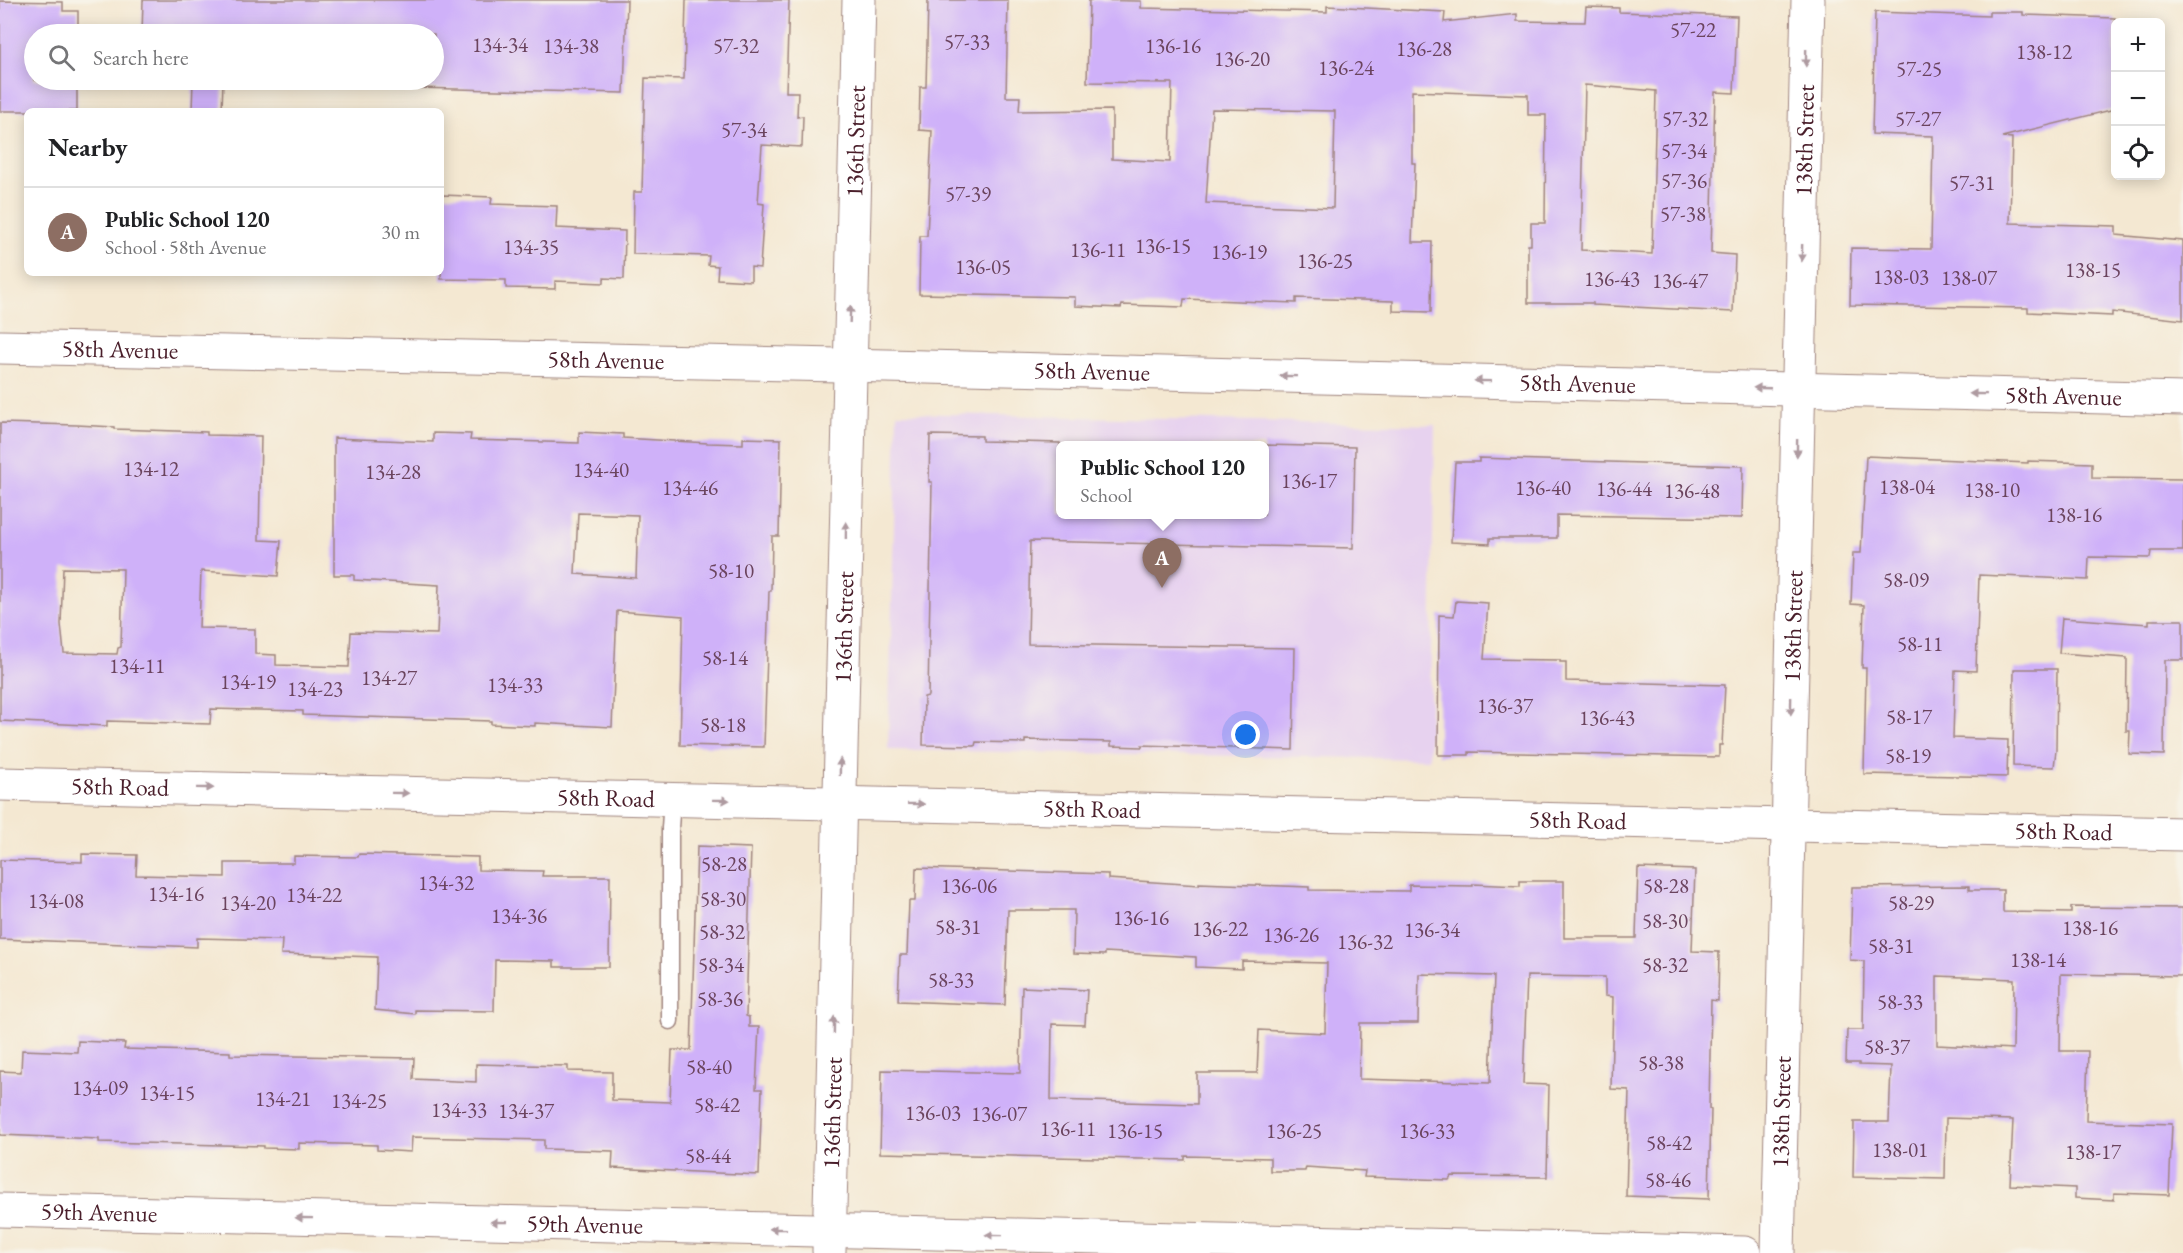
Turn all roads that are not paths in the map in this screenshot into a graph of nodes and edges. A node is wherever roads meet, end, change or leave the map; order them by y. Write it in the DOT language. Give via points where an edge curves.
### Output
graph roads {
  1 [pos="859,0"];
  2 [pos="1808,0"];
  3 [pos="0,347"];
  4 [pos="849,367"];
  5 [pos="1798,389"];
  6 [pos="2183,399"];
  7 [pos="0,784"];
  8 [pos="672,799"];
  9 [pos="840,802"];
  10 [pos="1788,825"];
  11 [pos="2183,834"];
  12 [pos="670,1021"];
  13 [pos="0,1210"];
  14 [pos="830,1242"];
  15 [pos="1745,1253"];
  16 [pos="1778,1253"];
  4 -- 1 [label="street, 136th Street, one-way"];
  2 -- 5 [label="street, 138th Street, one-way"];
  3 -- 4 [label="street, 58th Avenue"];
  5 -- 4 [label="street, 58th Avenue, one-way"];
  9 -- 4 [label="street, 136th Street, one-way"];
  6 -- 5 [label="street, 58th Avenue, one-way"];
  5 -- 10 [label="street, 138th Street, one-way"];
  7 -- 8 [label="street, 58th Road, one-way"];
  8 -- 9 [label="street, 58th Road, one-way"];
  8 -- 12 [label="lane"];
  9 -- 10 [label="street, 58th Road, one-way"];
  14 -- 9 [label="street, 136th Street, one-way"];
  10 -- 11 [label="street, 58th Road"];
  10 -- 16 [label="street, 138th Street"];
  14 -- 13 [label="street, 59th Avenue, one-way"];
  15 -- 14 [label="street, 59th Avenue, one-way"];
}
